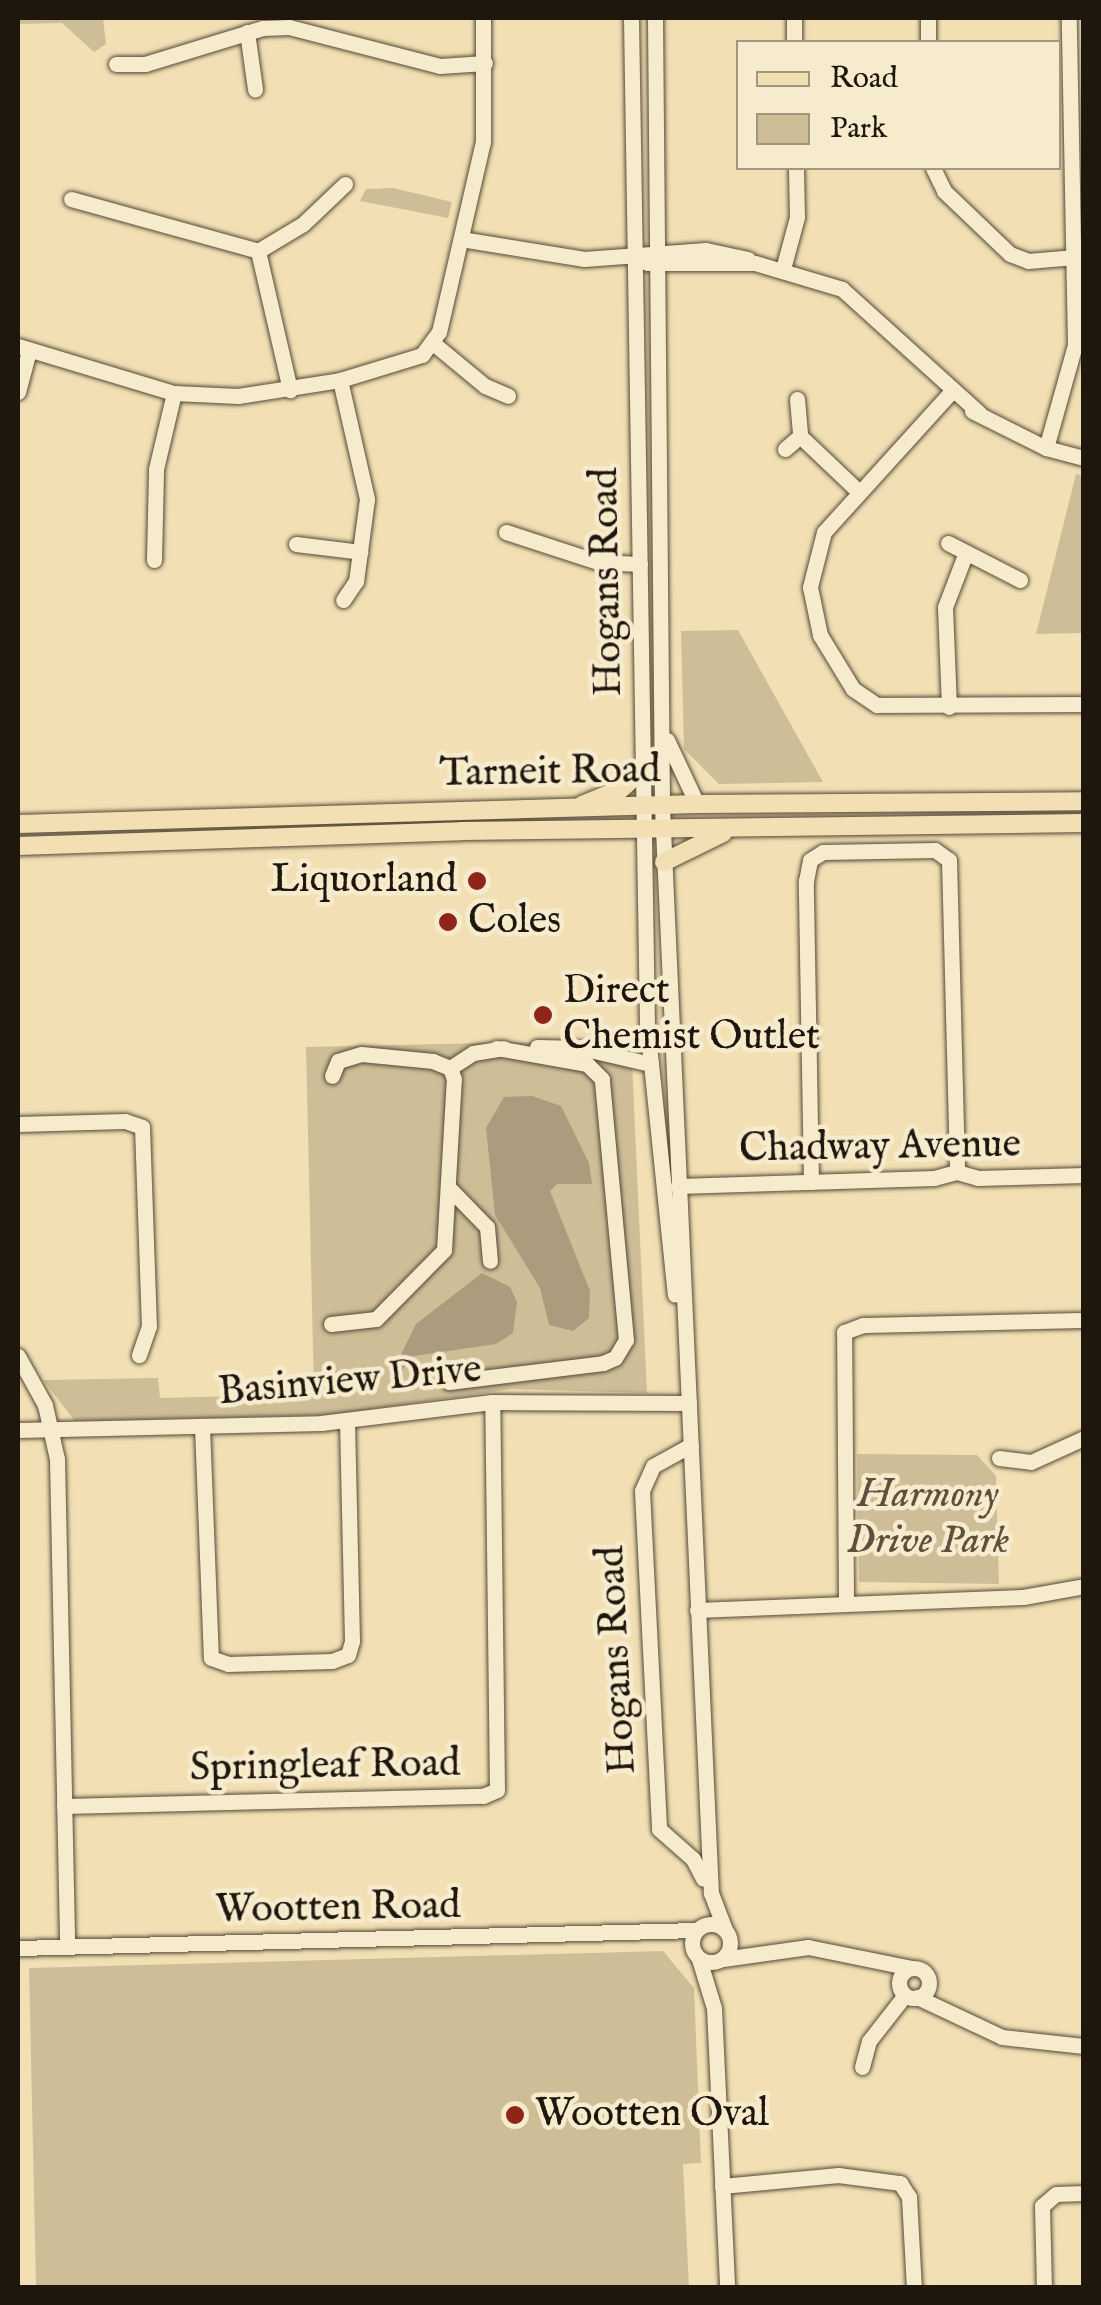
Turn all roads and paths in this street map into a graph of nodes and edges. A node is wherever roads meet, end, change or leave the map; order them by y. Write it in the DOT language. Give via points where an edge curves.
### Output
graph roads {
  1 [pos="482,18"];
  2 [pos="631,18"];
  3 [pos="655,18"];
  4 [pos="1069,18"];
  5 [pos="246,32"];
  6 [pos="484,63"];
  7 [pos="116,64"];
  8 [pos="255,89"];
  9 [pos="796,170"];
  10 [pos="934,170"];
  11 [pos="346,184"];
  12 [pos="72,199"];
  13 [pos="461,239"];
  14 [pos="258,251"];
  15 [pos="1075,257"];
  16 [pos="634,258"];
  17 [pos="657,259"];
  18 [pos="783,270"];
  19 [pos="433,343"];
  20 [pos="23,348"];
  21 [pos="340,380"];
  22 [pos="290,390"];
  23 [pos="18,392"];
  24 [pos="174,393"];
  25 [pos="948,394"];
  26 [pos="508,396"];
  27 [pos="797,399"];
  28 [pos="800,436"];
  29 [pos="1046,448"];
  30 [pos="785,449"];
  31 [pos="1084,458"];
  32 [pos="859,492"];
  33 [pos="506,532"];
  34 [pos="948,543"];
  35 [pos="296,544"];
  36 [pos="362,552"];
  37 [pos="964,556"];
  38 [pos="154,560"];
  39 [pos="640,564"];
  40 [pos="1020,580"];
  41 [pos="343,600"];
  42 [pos="1084,704"];
  43 [pos="948,707"];
  44 [pos="663,727"];
  45 [pos="642,770"];
  46 [pos="1084,801"];
  47 [pos="697,804"];
  48 [pos="577,807"];
  49 [pos="662,807"];
  50 [pos="642,809"];
  51 [pos="1084,823"];
  52 [pos="18,824"];
  53 [pos="663,829"];
  54 [pos="733,829"];
  55 [pos="643,830"];
  56 [pos="18,846"];
  57 [pos="664,862"];
  58 [pos="668,928"];
  59 [pos="647,1026"];
  60 [pos="496,1048"];
  61 [pos="651,1064"];
  62 [pos="450,1068"];
  63 [pos="332,1076"];
  64 [pos="18,1124"];
  65 [pos="659,1163"];
  66 [pos="957,1172"];
  67 [pos="1084,1175"];
  68 [pos="811,1182"];
  69 [pos="678,1186"];
  70 [pos="449,1188"];
  71 [pos="490,1261"];
  72 [pos="1084,1320"];
  73 [pos="331,1324"];
  74 [pos="139,1355"];
  75 [pos="18,1356"];
  76 [pos="18,1376"];
  77 [pos="449,1382"];
  78 [pos="688,1383"];
  79 [pos="390,1396"];
  80 [pos="492,1402"];
  81 [pos="688,1402"];
  82 [pos="392,1415"];
  83 [pos="347,1421"];
  84 [pos="202,1426"];
  85 [pos="52,1428"];
  86 [pos="18,1430"];
  87 [pos="1084,1438"];
  88 [pos="690,1444"];
  89 [pos="1000,1458"];
  90 [pos="1084,1586"];
  91 [pos="846,1601"];
  92 [pos="697,1605"];
  93 [pos="707,1800"];
  94 [pos="64,1806"];
  95 [pos="703,1879"];
  96 [pos="698,1929"];
  97 [pos="726,1931"];
  98 [pos="660,1935"];
  99 [pos="68,1947"];
  100 [pos="18,1948"];
  101 [pos="771,1948"];
  102 [pos="697,1957"];
  103 [pos="722,1959"];
  104 [pos="878,1962"];
  105 [pos="911,1968"];
  106 [pos="928,1984"];
  107 [pos="907,1992"];
  108 [pos="714,2008"];
  109 [pos="954,2015"];
  110 [pos="1084,2046"];
  111 [pos="862,2067"];
  112 [pos="722,2180"];
  113 [pos="1084,2193"];
  114 [pos="727,2288"];
  115 [pos="914,2288"];
  116 [pos="1044,2288"];
  1 -- 6 [label="street"];
  2 -- 16 [label="street, Hogans Road"];
  3 -- 17 [label="street, Hogans Road"];
  4 -- 15 [label="street"];
  5 -- 6 [label="street" via="313,28 440,66"];
  5 -- 7 [label="street" via="144,64"];
  5 -- 8 [label="street"];
  6 -- 13 [label="street" via="483,142"];
  9 -- 18 [label="street" via="796,227"];
  10 -- 15 [label="street" via="944,191 1010,254 1028,261"];
  11 -- 14 [label="street" via="304,224"];
  12 -- 14 [label="street"];
  13 -- 16 [label="street" via="547,256"];
  13 -- 19 [label="street"];
  14 -- 22 [label="street"];
  15 -- 29 [label="street" via="1074,346"];
  16 -- 17 [label="street"];
  16 -- 39 [label="street, Hogans Road"];
  17 -- 18 [label="street"];
  17 -- 44 [label="street, Hogans Road"];
  18 -- 25 [label="street" via="842,289 923,360"];
  19 -- 21 [label="street" via="412,361"];
  19 -- 26 [label="street" via="485,386"];
  20 -- 23 [label="street"];
  20 -- 24 [label="street"];
  21 -- 22 [label="street"];
  21 -- 36 [label="street" via="367,498"];
  22 -- 24 [label="street"];
  24 -- 38 [label="street" via="156,469"];
  25 -- 29 [label="street"];
  25 -- 32 [label="street"];
  27 -- 28 [label="street"];
  28 -- 30 [label="street"];
  28 -- 32 [label="street"];
  29 -- 31 [label="street"];
  32 -- 43 [label="street" via="815,548 810,597 820,635 861,697 892,708"];
  33 -- 39 [label="street" via="598,562"];
  34 -- 37 [label="street"];
  35 -- 36 [label="street"];
  36 -- 41 [label="street" via="356,582"];
  37 -- 40 [label="street"];
  37 -- 43 [label="street" via="945,607"];
  39 -- 45 [label="street, Hogans Road"];
  42 -- 43 [label="street"];
  44 -- 47 [label="street"];
  44 -- 49 [label="street, Hogans Road"];
  45 -- 48 [label="main road" via="621,790"];
  45 -- 50 [label="street, Hogans Road"];
  46 -- 47 [label="main road, Tarneit Road"];
  47 -- 49 [label="main road, Tarneit Road"];
  48 -- 50 [label="main road, Tarneit Road"];
  48 -- 52 [label="main road, Tarneit Road"];
  49 -- 50 [label="main road, Tarneit Road"];
  49 -- 53 [label="street, Hogans Road"];
  50 -- 55 [label="street, Hogans Road"];
  51 -- 54 [label="main road, Tarneit Road"];
  53 -- 54 [label="main road, Tarneit Road"];
  53 -- 55 [label="main road, Tarneit Road"];
  53 -- 57 [label="street, Hogans Road"];
  54 -- 57 [label="main road"];
  55 -- 56 [label="main road, Tarneit Road"];
  55 -- 59 [label="street, Hogans Road"];
  57 -- 58 [label="street, Hogans Road"];
  58 -- 59 [label="street" via="663,1015"];
  58 -- 69 [label="street, Hogans Road"];
  59 -- 61 [label="street, Hogans Road"];
  60 -- 61 [label="street" via="581,1048"];
  60 -- 62 [label="street"];
  60 -- 77 [label="street" via="587,1064 602,1079 626,1340 616,1358 603,1363"];
  61 -- 65 [label="street, Hogans Road"];
  62 -- 63 [label="street" via="421,1058 352,1054 338,1061"];
  62 -- 70 [label="street"];
  64 -- 74 [label="street" via="125,1121 142,1128 150,1326"];
  65 -- 69 [label="street"];
  65 -- 78 [label="street, Hogans Road"];
  66 -- 67 [label="street, Chadway Avenue" via="987,1178"];
  66 -- 68 [label="street, Chadway Avenue"];
  66 -- 68 [label="street" via="949,860 935,850 823,852 810,860 806,881"];
  68 -- 69 [label="street, Chadway Avenue"];
  69 -- 78 [label="street, Hogans Road"];
  70 -- 71 [label="street" via="488,1227"];
  70 -- 73 [label="street" via="448,1242 438,1259 376,1319"];
  72 -- 91 [label="street" via="863,1324 844,1332"];
  75 -- 85 [label="street"];
  76 -- 85 [label="street"];
  78 -- 81 [label="street, Hogans Road"];
  79 -- 82 [label="street"];
  80 -- 81 [label="street, Basinview Drive"];
  80 -- 82 [label="street, Basinview Drive"];
  80 -- 94 [label="street, Springleaf Road" via="497,1790 483,1796"];
  81 -- 88 [label="street, Hogans Road"];
  82 -- 83 [label="street, Basinview Drive"];
  83 -- 84 [label="street, Basinview Drive"];
  83 -- 84 [label="street" via="352,1641 348,1655 332,1661 228,1664 211,1658"];
  84 -- 85 [label="street, Basinview Drive"];
  85 -- 86 [label="street, Basinview Drive"];
  85 -- 94 [label="street"];
  87 -- 89 [label="street" via="1031,1462"];
  88 -- 92 [label="street, Hogans Road"];
  88 -- 95 [label="street, Hogans Road" via="652,1466 642,1492 659,1830 693,1859"];
  90 -- 91 [label="street" via="1023,1598"];
  91 -- 92 [label="street"];
  92 -- 93 [label="street, Hogans Road"];
  93 -- 95 [label="street, Hogans Road"];
  93 -- 97 [label="street, Hogans Road" via="712,1898"];
  94 -- 99 [label="street"];
  95 -- 96 [label="street, Hogans Road"];
  96 -- 97 [label="street" via="713,1924"];
  96 -- 98 [label="street, Wootten Road"];
  96 -- 102 [label="street"];
  97 -- 101 [label="street"];
  97 -- 103 [label="street" via="730,1946"];
  98 -- 99 [label="street, Wootten Road"];
  98 -- 102 [label="street"];
  99 -- 100 [label="street, Wootten Road"];
  101 -- 103 [label="street"];
  101 -- 104 [label="street" via="833,1950"];
  102 -- 103 [label="street"];
  102 -- 108 [label="street"];
  103 -- 108 [label="street"];
  104 -- 105 [label="street"];
  104 -- 107 [label="street"];
  105 -- 106 [label="street" via="924,1972"];
  105 -- 107 [label="street"];
  106 -- 107 [label="street"];
  106 -- 109 [label="street"];
  107 -- 109 [label="street"];
  107 -- 111 [label="street" via="869,2041"];
  108 -- 112 [label="street"];
  109 -- 110 [label="street" via="1012,2040"];
  112 -- 114 [label="street"];
  112 -- 115 [label="street" via="848,2175 900,2183 909,2197"];
  113 -- 116 [label="street" via="1056,2194 1042,2206"];
}
